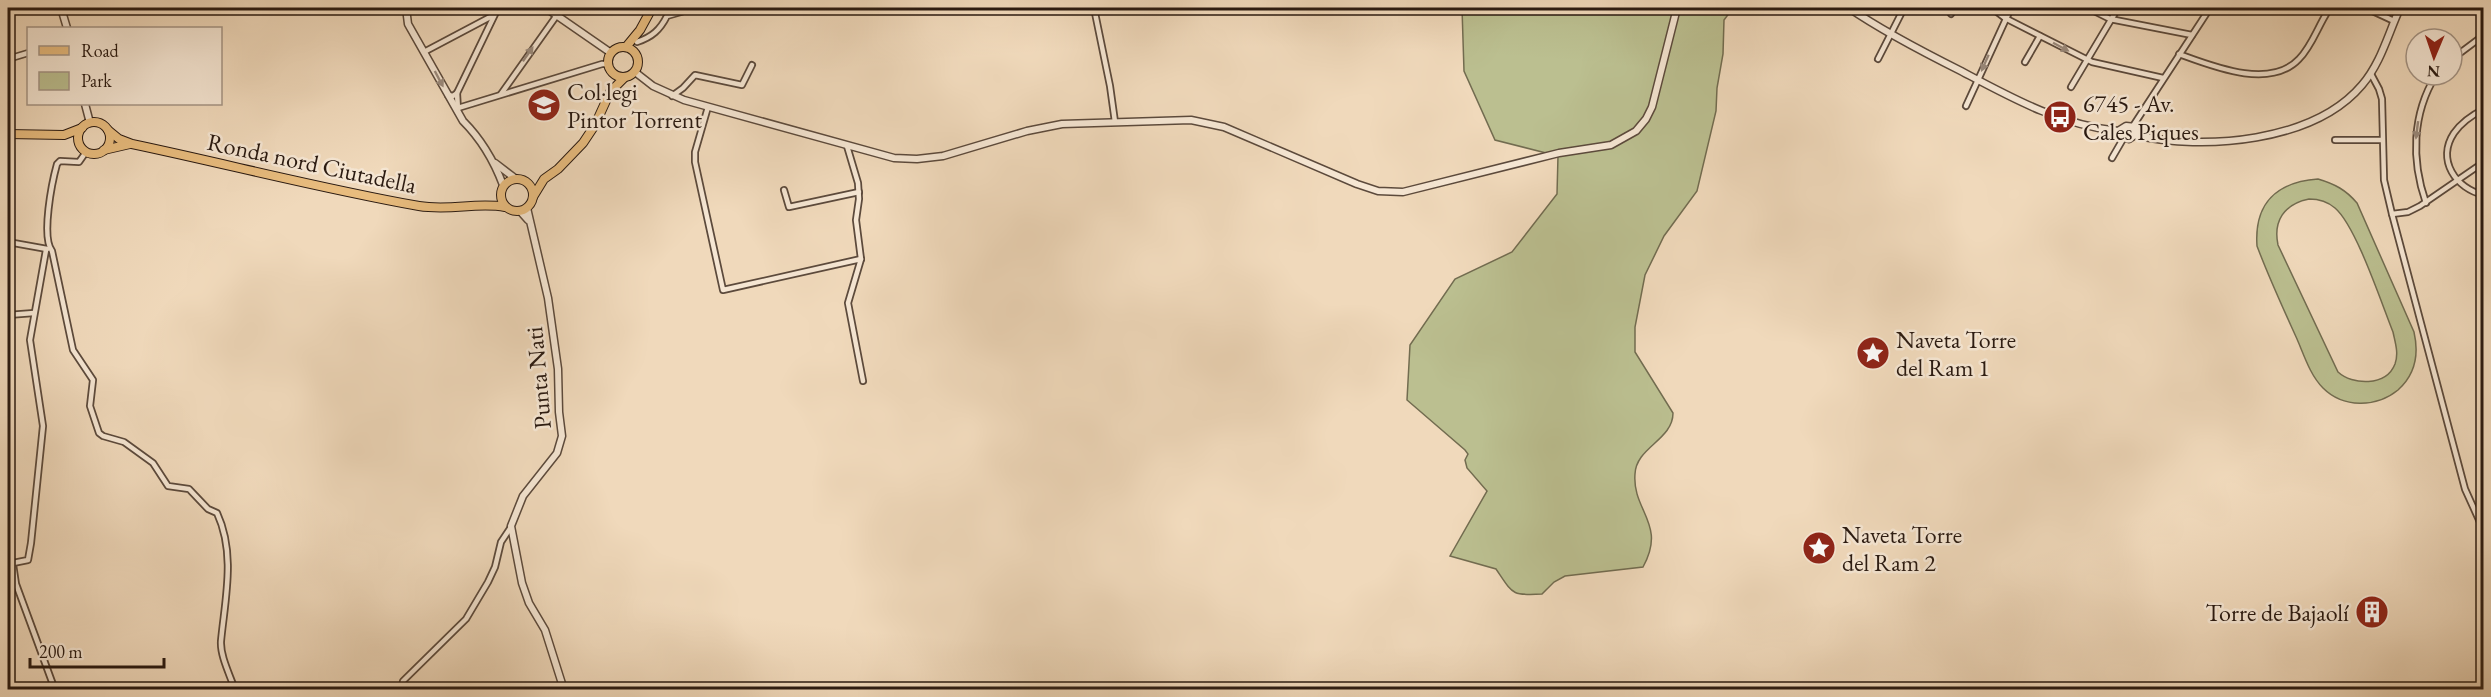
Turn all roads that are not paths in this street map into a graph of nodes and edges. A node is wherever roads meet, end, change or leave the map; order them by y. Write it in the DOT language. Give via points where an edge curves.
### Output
graph roads {
  1 [pos="62,8"];
  2 [pos="406,8"];
  3 [pos="498,8"];
  4 [pos="546,8"];
  5 [pos="562,8"];
  6 [pos="652,8"];
  7 [pos="1094,8"];
  8 [pos="1677,8"];
  9 [pos="1849,8"];
  10 [pos="1904,8"];
  11 [pos="1955,8"];
  12 [pos="1992,8"];
  13 [pos="2011,8"];
  14 [pos="2088,8"];
  15 [pos="2118,8"];
  16 [pos="2210,8"];
  17 [pos="2333,8"];
  18 [pos="2366,8"];
  19 [pos="2400,8"];
  20 [pos="681,12"];
  21 [pos="1951,14"];
  22 [pos="494,15"];
  23 [pos="556,15"];
  24 [pos="2005,18"];
  25 [pos="2110,19"];
  26 [pos="2394,21"];
  27 [pos="476,24"];
  28 [pos="67,27"];
  29 [pos="640,30"];
  30 [pos="485,34"];
  31 [pos="1891,34"];
  32 [pos="2193,35"];
  33 [pos="2484,35"];
  34 [pos="2040,36"];
  35 [pos="637,42"];
  36 [pos="626,47"];
  37 [pos="2464,50"];
  38 [pos="424,51"];
  39 [pos="27,53"];
  40 [pos="611,53"];
  41 [pos="636,54"];
  42 [pos="2179,54"];
  43 [pos="8,59"];
  44 [pos="1878,59"];
  45 [pos="2086,60"];
  46 [pos="2025,62"];
  47 [pos="752,65"];
  48 [pos="608,67"];
  49 [pos="635,72"];
  50 [pos="2371,74"];
  51 [pos="624,78"];
  52 [pos="2163,78"];
  53 [pos="1977,80"];
  54 [pos="2071,87"];
  55 [pos="2430,87"];
  56 [pos="610,92"];
  57 [pos="457,93"];
  58 [pos="501,94"];
  59 [pos="448,95"];
  60 [pos="672,96"];
  61 [pos="86,105"];
  62 [pos="1966,106"];
  63 [pos="459,107"];
  64 [pos="708,107"];
  65 [pos="2484,109"];
  66 [pos="1115,122"];
  67 [pos="90,123"];
  68 [pos="2133,126"];
  69 [pos="82,128"];
  70 [pos="108,130"];
  71 [pos="2118,131"];
  72 [pos="8,134"];
  73 [pos="64,135"];
  74 [pos="2135,135"];
  75 [pos="2123,138"];
  76 [pos="2335,140"];
  77 [pos="2381,140"];
  78 [pos="79,143"];
  79 [pos="132,144"];
  80 [pos="847,146"];
  81 [pos="104,150"];
  82 [pos="86,152"];
  83 [pos="2112,158"];
  84 [pos="2484,162"];
  85 [pos="495,163"];
  86 [pos="516,178"];
  87 [pos="544,179"];
  88 [pos="2456,180"];
  89 [pos="526,182"];
  90 [pos="502,188"];
  91 [pos="784,190"];
  92 [pos="859,192"];
  93 [pos="2484,195"];
  94 [pos="533,197"];
  95 [pos="2426,203"];
  96 [pos="485,205"];
  97 [pos="506,207"];
  98 [pos="524,209"];
  99 [pos="2392,214"];
  100 [pos="8,242"];
  101 [pos="48,249"];
  102 [pos="861,259"];
  103 [pos="34,313"];
  104 [pos="8,315"];
  105 [pos="863,381"];
  106 [pos="511,526"];
  107 [pos="2484,531"];
  108 [pos="10,564"];
  109 [pos="55,690"];
  110 [pos="235,690"];
  111 [pos="401,690"];
  112 [pos="564,690"];
  1 -- 28 [label="street"];
  2 -- 38 [label="street" via="408,24"];
  3 -- 22 [label="street"];
  4 -- 23 [label="street"];
  5 -- 23 [label="street"];
  6 -- 29 [label="main road"];
  7 -- 66 [label="street"];
  8 -- 66 [label="street" via="1652,107 1631,135 1611,146 1559,153 1403,192 1368,188 1208,122"];
  9 -- 31 [label="street"];
  10 -- 31 [label="street"];
  11 -- 21 [label="street"];
  12 -- 24 [label="street"];
  13 -- 24 [label="street"];
  14 -- 25 [label="street"];
  15 -- 25 [label="street"];
  16 -- 32 [label="street"];
  17 -- 42 [label="street" via="2298,61 2280,70 2239,73"];
  18 -- 26 [label="street"];
  19 -- 26 [label="street"];
  20 -- 35 [label="street" via="667,16 661,29"];
  22 -- 27 [label="street"];
  22 -- 30 [label="street"];
  23 -- 40 [label="street"];
  58 -- 23 [label="street, one-way"];
  24 -- 34 [label="street"];
  24 -- 53 [label="street, one-way"];
  25 -- 32 [label="street"];
  25 -- 45 [label="street"];
  26 -- 50 [label="street"];
  27 -- 30 [label="street"];
  27 -- 38 [label="street"];
  29 -- 35 [label="main road"];
  29 -- 36 [label="main road"];
  30 -- 57 [label="street"];
  31 -- 44 [label="street"];
  31 -- 53 [label="street"];
  32 -- 42 [label="street"];
  33 -- 37 [label="street"];
  34 -- 45 [label="street, one-way"];
  34 -- 46 [label="street"];
  35 -- 41 [label="main road"];
  36 -- 40 [label="main road"];
  36 -- 41 [label="main road"];
  38 -- 59 [label="street, one-way"];
  39 -- 43 [label="street"];
  40 -- 48 [label="main road"];
  41 -- 49 [label="main road" via="639,63"];
  42 -- 52 [label="street"];
  45 -- 52 [label="street"];
  45 -- 54 [label="street"];
  47 -- 60 [label="street" via="742,85 695,75"];
  48 -- 51 [label="main road"];
  48 -- 56 [label="main road"];
  48 -- 58 [label="street" via="602,63"];
  49 -- 51 [label="main road"];
  49 -- 60 [label="street"];
  50 -- 74 [label="street" via="2352,97 2327,114 2291,129 2215,142"];
  50 -- 77 [label="street" via="2382,99"];
  51 -- 56 [label="main road"];
  52 -- 68 [label="street"];
  53 -- 62 [label="street"];
  53 -- 71 [label="street" via="2056,118"];
  55 -- 95 [label="street, one-way" via="2416,138 2416,169"];
  56 -- 87 [label="main road" via="583,143"];
  57 -- 59 [label="street"];
  57 -- 63 [label="street"];
  58 -- 63 [label="street"];
  59 -- 63 [label="street"];
  59 -- 63 [label="street"];
  60 -- 64 [label="street"];
  61 -- 67 [label="street"];
  63 -- 85 [label="street"];
  64 -- 80 [label="street"];
  64 -- 102 [label="street" via="695,162 723,290"];
  65 -- 88 [label="street" via="2453,135 2447,159"];
  66 -- 80 [label="street" via="1062,124 943,156 917,159 894,158"];
  67 -- 69 [label="main road"];
  67 -- 70 [label="main road"];
  68 -- 71 [label="street"];
  68 -- 74 [label="street" via="2137,130"];
  69 -- 73 [label="main road"];
  69 -- 78 [label="main road"];
  70 -- 79 [label="main road"];
  70 -- 81 [label="main road" via="110,141"];
  71 -- 75 [label="street"];
  72 -- 73 [label="main road"];
  73 -- 78 [label="main road"];
  74 -- 75 [label="street"];
  75 -- 83 [label="street"];
  76 -- 77 [label="street"];
  77 -- 99 [label="street"];
  78 -- 82 [label="main road"];
  79 -- 81 [label="main road"];
  79 -- 96 [label="main road, Ronda nord Ciutadella" via="422,206 451,209"];
  80 -- 92 [label="street"];
  81 -- 82 [label="main road"];
  82 -- 101 [label="street" via="79,162 57,164"];
  84 -- 88 [label="street"];
  85 -- 86 [label="street"];
  85 -- 90 [label="street"];
  86 -- 89 [label="main road"];
  86 -- 90 [label="main road"];
  87 -- 89 [label="main road"];
  87 -- 94 [label="main road"];
  88 -- 93 [label="street"];
  88 -- 95 [label="street"];
  89 -- 94 [label="main road"];
  90 -- 96 [label="main road"];
  90 -- 97 [label="main road" via="501,199"];
  91 -- 92 [label="street" via="789,207"];
  92 -- 102 [label="street" via="856,220"];
  94 -- 98 [label="main road"];
  95 -- 99 [label="street" via="2408,212"];
  96 -- 97 [label="main road, Ronda nord Ciutadella"];
  97 -- 98 [label="main road" via="512,211"];
  98 -- 106 [label="street, Punta Nati" via="548,298 562,436 557,453 523,496"];
  99 -- 107 [label="street" via="2465,489"];
  100 -- 101 [label="street"];
  101 -- 103 [label="street"];
  101 -- 110 [label="street" via="52,251 73,350 93,380 90,406 99,433 124,442 153,463 168,486 189,489 217,513 224,531 228,588 220,643"];
  102 -- 105 [label="street" via="848,303"];
  103 -- 104 [label="street"];
  103 -- 108 [label="street" via="30,340 43,426 41,450 29,558"];
  106 -- 111 [label="street" via="501,542 492,574 466,619 403,681"];
  106 -- 112 [label="street" via="522,583 545,630"];
  108 -- 109 [label="street"];
}
